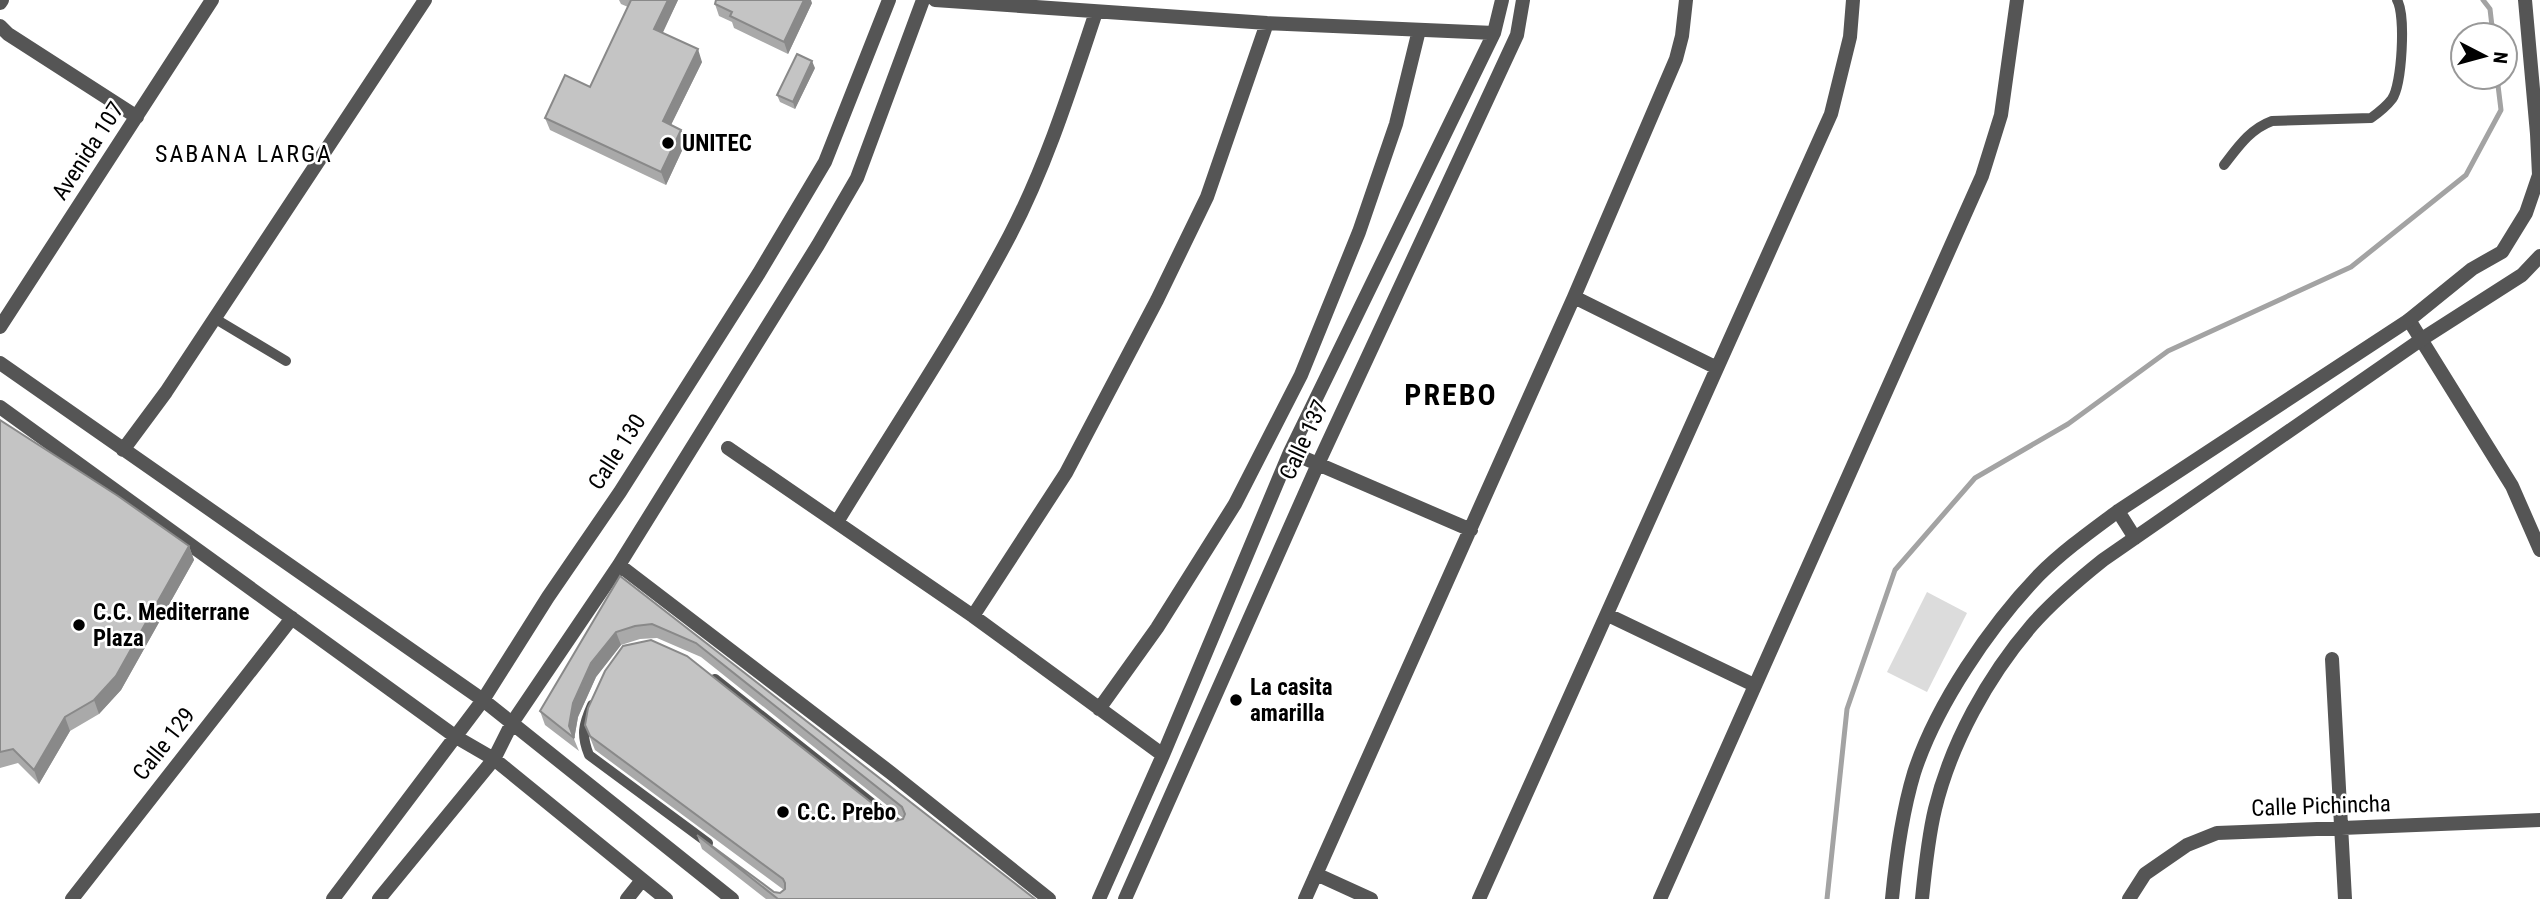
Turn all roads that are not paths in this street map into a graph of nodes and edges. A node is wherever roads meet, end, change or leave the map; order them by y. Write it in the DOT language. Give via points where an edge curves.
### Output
graph roads {
  1 [pos="212,0"];
  2 [pos="425,0"];
  3 [pos="889,0"];
  4 [pos="923,0"];
  5 [pos="935,0"];
  6 [pos="1502,0"];
  7 [pos="1523,0"];
  8 [pos="1686,0"];
  9 [pos="1853,0"];
  10 [pos="2017,0"];
  11 [pos="2397,0"];
  12 [pos="2525,0"];
  13 [pos="1096,12"];
  14 [pos="1267,23"];
  15 [pos="0,26"];
  16 [pos="1419,30"];
  17 [pos="1494,33"];
  18 [pos="137,117"];
  19 [pos="2224,165"];
  20 [pos="2540,256"];
  21 [pos="1574,298"];
  22 [pos="214,318"];
  23 [pos="2409,320"];
  24 [pos="0,327"];
  25 [pos="2422,339"];
  26 [pos="286,361"];
  27 [pos="0,363"];
  28 [pos="1717,368"];
  29 [pos="0,407"];
  30 [pos="727,448"];
  31 [pos="122,450"];
  32 [pos="1290,452"];
  33 [pos="1318,464"];
  34 [pos="2118,511"];
  35 [pos="836,522"];
  36 [pos="1471,530"];
  37 [pos="2135,538"];
  38 [pos="2540,550"];
  39 [pos="619,565"];
  40 [pos="1608,615"];
  41 [pos="972,617"];
  42 [pos="292,618"];
  43 [pos="2332,659"];
  44 [pos="707,672"];
  45 [pos="1754,685"];
  46 [pos="599,691"];
  47 [pos="483,699"];
  48 [pos="1099,709"];
  49 [pos="512,723"];
  50 [pos="456,737"];
  51 [pos="1163,755"];
  52 [pos="494,760"];
  53 [pos="2540,820"];
  54 [pos="901,827"];
  55 [pos="2342,828"];
  56 [pos="718,851"];
  57 [pos="1316,874"];
  58 [pos="642,880"];
  59 [pos="72,899"];
  60 [pos="332,899"];
  61 [pos="379,899"];
  62 [pos="627,899"];
  63 [pos="666,899"];
  64 [pos="732,899"];
  65 [pos="1048,899"];
  66 [pos="1099,899"];
  67 [pos="1125,899"];
  68 [pos="1305,899"];
  69 [pos="1371,899"];
  70 [pos="1479,899"];
  71 [pos="1660,899"];
  72 [pos="1892,899"];
  73 [pos="1922,899"];
  74 [pos="2129,899"];
  75 [pos="2345,899"];
  1 -- 18 [label="street, Avenida 107"];
  2 -- 22 [label="street"];
  3 -- 47 [label="street, Calle 130" via="825,162 715,342"];
  4 -- 39 [label="street" via="857,178"];
  5 -- 13 [label="street"];
  6 -- 17 [label="street"];
  7 -- 33 [label="street, Calle 137" via="1517,35"];
  8 -- 21 [label="street" via="1676,59"];
  9 -- 28 [label="street" via="1850,37 1831,114"];
  10 -- 45 [label="street" via="2001,115 1982,176"];
  11 -- 19 [label="lane" via="2402,26 2397,83 2393,98 2383,109 2371,118 2260,125"];
  12 -- 23 [label="street" via="2538,134 2539,175 2533,197 2502,252"];
  13 -- 14 [label="street"];
  13 -- 35 [label="street" via="1056,130 1010,234"];
  14 -- 16 [label="street"];
  14 -- 41 [label="street" via="1206,197 1157,300 1066,473"];
  15 -- 18 [label="street"];
  16 -- 17 [label="street"];
  16 -- 48 [label="street" via="1396,124 1359,232 1301,375 1235,505"];
  17 -- 32 [label="street"];
  18 -- 24 [label="street, Avenida 107"];
  20 -- 25 [label="street" via="2522,275"];
  21 -- 28 [label="street"];
  21 -- 36 [label="street"];
  22 -- 26 [label="lane"];
  22 -- 31 [label="street"];
  23 -- 25 [label="street"];
  23 -- 34 [label="street"];
  25 -- 37 [label="street"];
  25 -- 38 [label="street" via="2512,486"];
  27 -- 31 [label="street"];
  28 -- 40 [label="street"];
  29 -- 42 [label="street"];
  30 -- 35 [label="street"];
  31 -- 47 [label="street"];
  32 -- 33 [label="street"];
  32 -- 51 [label="street"];
  33 -- 36 [label="street"];
  33 -- 67 [label="street, Calle 137"];
  34 -- 37 [label="street"];
  34 -- 72 [label="street" via="2038,576 1971,661 1915,769"];
  35 -- 41 [label="street"];
  36 -- 57 [label="street"];
  37 -- 73 [label="street" via="2066,590 2032,625 1973,713 1935,810"];
  39 -- 49 [label="street"];
  39 -- 65 [label="street"];
  40 -- 45 [label="street"];
  40 -- 70 [label="street"];
  41 -- 48 [label="street"];
  42 -- 50 [label="street"];
  42 -- 59 [label="street, Calle 129"];
  43 -- 55 [label="street"];
  44 -- 54 [label="lane"];
  45 -- 71 [label="street"];
  46 -- 56 [label="lane" via="585,720 583,740 589,755"];
  47 -- 49 [label="street"];
  47 -- 50 [label="street, Calle 130"];
  48 -- 51 [label="street"];
  49 -- 52 [label="street"];
  49 -- 64 [label="street"];
  50 -- 52 [label="street"];
  50 -- 60 [label="street, Calle 130"];
  51 -- 66 [label="street"];
  52 -- 58 [label="street"];
  52 -- 61 [label="street"];
  53 -- 55 [label="street, Calle Pichincha"];
  55 -- 74 [label="street, Calle Pichincha" via="2217,833 2187,845 2145,874"];
  55 -- 75 [label="street"];
  57 -- 68 [label="street"];
  57 -- 69 [label="street"];
  58 -- 62 [label="street"];
  58 -- 63 [label="street"];
}
